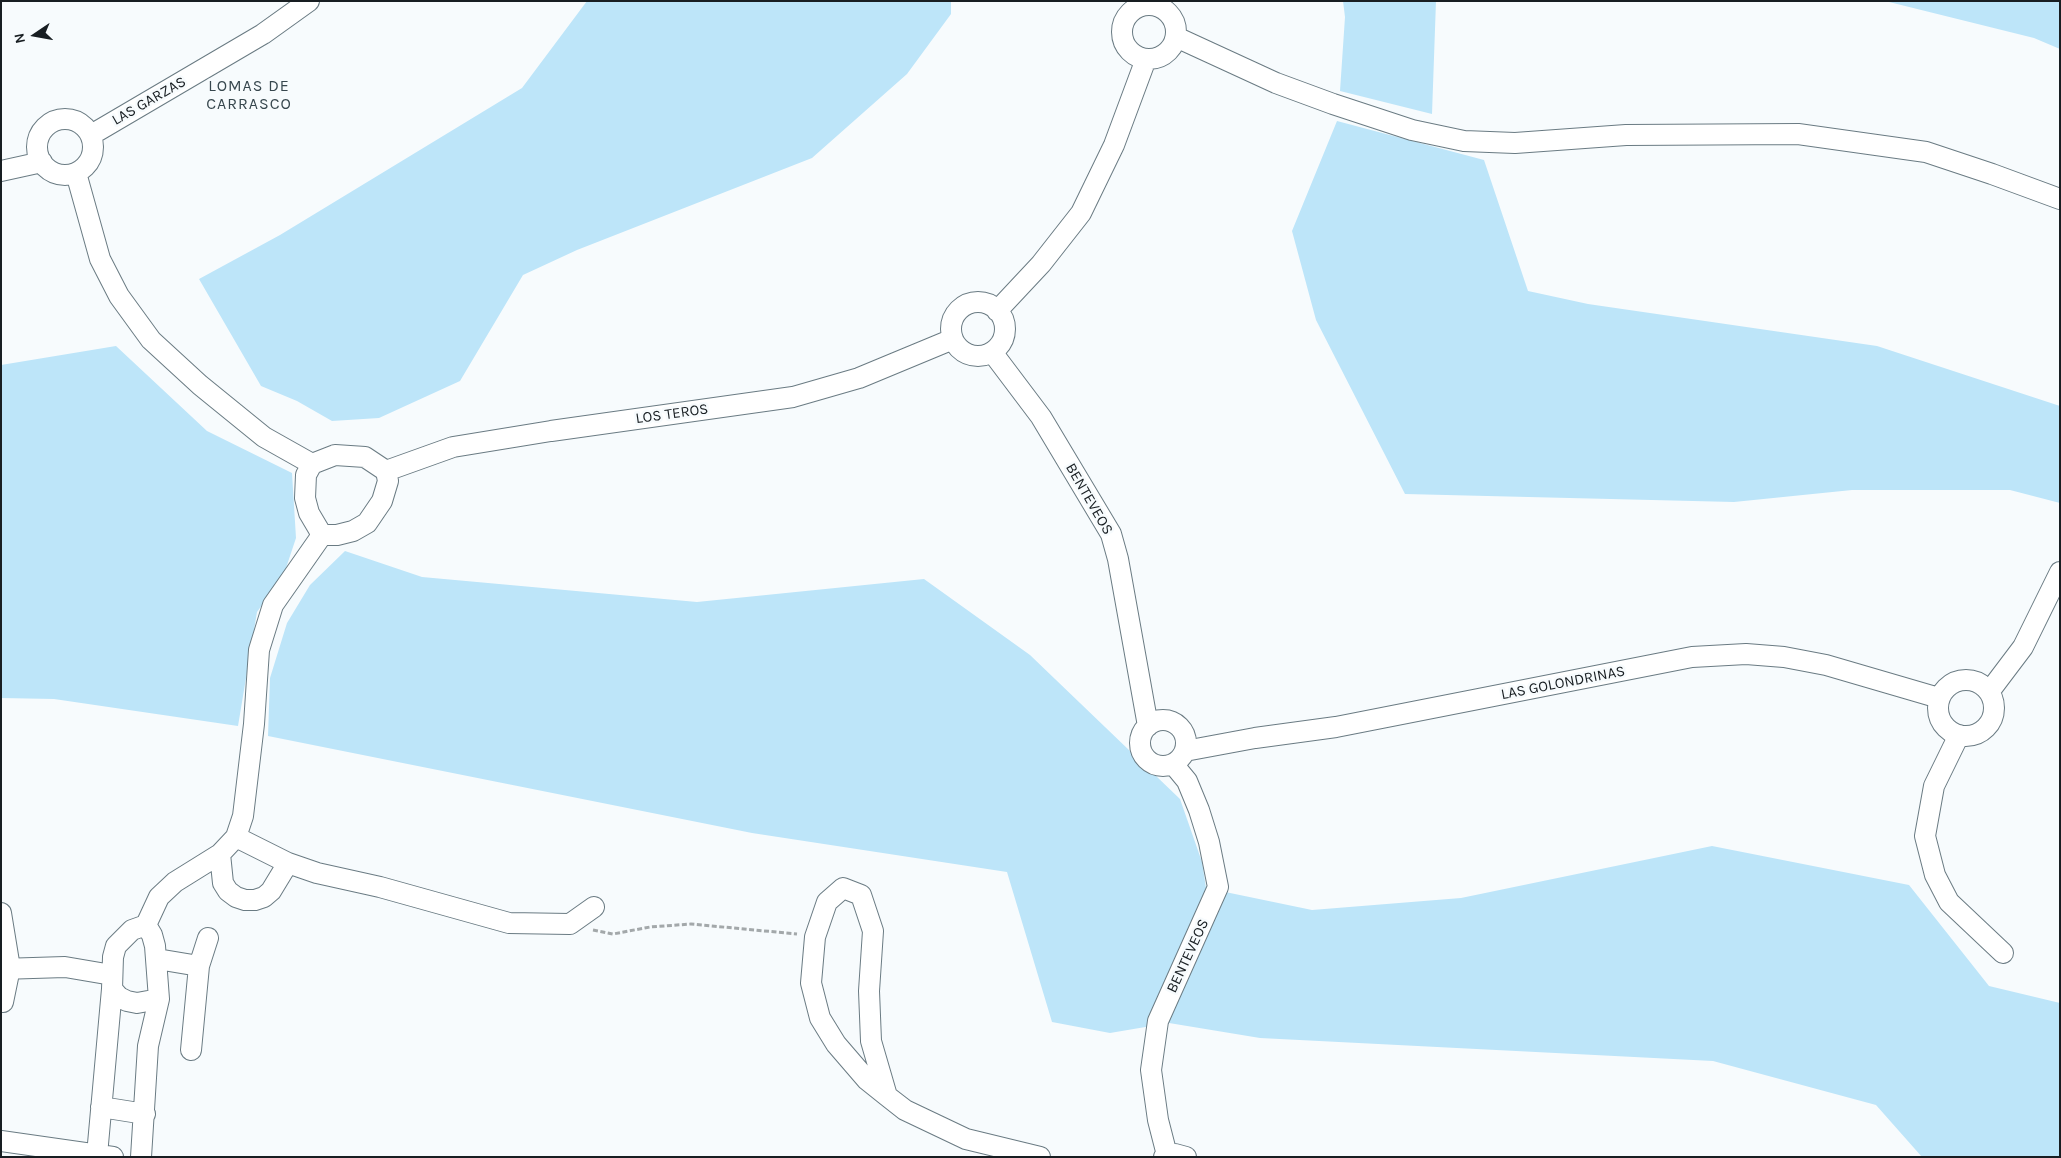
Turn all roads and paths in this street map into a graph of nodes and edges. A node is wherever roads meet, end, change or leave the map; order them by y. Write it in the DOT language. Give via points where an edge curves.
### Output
graph roads {
  1 [pos="308,1"];
  2 [pos="1145,3"];
  3 [pos="1176,37"];
  4 [pos="1146,59"];
  5 [pos="90,135"];
  6 [pos="42,162"];
  7 [pos="1,171"];
  8 [pos="76,173"];
  9 [pos="2060,199"];
  10 [pos="998,312"];
  11 [pos="953,339"];
  12 [pos="992,352"];
  13 [pos="312,464"];
  14 [pos="386,471"];
  15 [pos="322,535"];
  16 [pos="2060,572"];
  17 [pos="1989,692"];
  18 [pos="1939,698"];
  19 [pos="1148,726"];
  20 [pos="1959,735"];
  21 [pos="1179,758"];
  22 [pos="236,837"];
  23 [pos="220,854"];
  24 [pos="288,863"];
  25 [pos="594,906"];
  26 [pos="1,913"];
  27 [pos="570,924"];
  28 [pos="146,925"];
  29 [pos="815,937"];
  30 [pos="208,938"];
  31 [pos="2003,953"];
  32 [pos="157,958"];
  33 [pos="199,966"];
  34 [pos="6,969"];
  35 [pos="112,982"];
  36 [pos="159,999"];
  37 [pos="4,1002"];
  38 [pos="191,1050"];
  39 [pos="887,1096"];
  40 [pos="101,1107"];
  41 [pos="145,1114"];
  42 [pos="1,1141"];
  43 [pos="105,1156"];
  44 [pos="1172,1156"];
  45 [pos="141,1157"];
  46 [pos="1040,1157"];
  1 -- 5 [label="street, LAS GARZAS" via="263,34"];
  2 -- 3 [label="street" via="1168,13 1176,28"];
  2 -- 4 [label="street" via="1125,20 1123,37 1131,52"];
  3 -- 4 [label="street" via="1162,56"];
  3 -- 9 [label="street" via="1276,83 1333,104 1412,130 1464,141 1515,143 1626,135 1798,134 1926,152"];
  4 -- 10 [label="street" via="1114,145 1081,213"];
  5 -- 6 [label="street" via="78,122 52,122 40,136 38,154"];
  5 -- 8 [label="street" via="93,153 84,168"];
  6 -- 7 [label="street"];
  6 -- 8 [label="street" via="57,174"];
  8 -- 13 [label="street" via="100,259 118,296 152,340 200,385 264,437"];
  10 -- 11 [label="street" via="983,303 967,305 955,315"];
  10 -- 12 [label="street" via="1004,328 1003,337"];
  11 -- 12 [label="street" via="970,355"];
  11 -- 14 [label="street, LOS TEROS" via="859,378 793,397 453,447"];
  12 -- 19 [label="street, BENTEVEOS" via="1041,417 1111,534"];
  13 -- 14 [label="street" via="335,455 365,457"];
  13 -- 15 [label="street" via="306,475 305,498 309,513"];
  14 -- 15 [label="street" via="386,491 367,523 353,531"];
  15 -- 22 [label="street" via="273,605 259,650 243,816"];
  16 -- 17 [label="street" via="2023,647"];
  17 -- 18 [label="street" via="1976,681 1958,680"];
  17 -- 20 [label="street" via="1994,710 1986,728 1969,736"];
  18 -- 20 [label="street" via="1939,717 1943,725"];
  18 -- 21 [label="street, LAS GOLONDRINAS" via="1826,665 1784,657 1746,654 1692,657 1374,720 1255,738"];
  19 -- 21 [label="street, BENTEVEOS" via="1162,720 1176,725 1185,736"];
  19 -- 21 [label="street, BENTEVEOS" via="1141,746 1146,759 1159,766"];
  20 -- 31 [label="street" via="1934,786 1925,836 1934,875 1950,902"];
  21 -- 44 [label="street, BENTEVEOS" via="1209,842 1218,887 1158,1020 1151,1070 1158,1120"];
  22 -- 23 [label="street"];
  22 -- 24 [label="street"];
  23 -- 24 [label="street" via="223,883 228,891 245,900 255,900 271,890"];
  23 -- 28 [label="street" via="175,882 159,897"];
  24 -- 27 [label="street" via="509,923"];
  25 -- 27 [label="street"];
  26 -- 34 [label="street"];
  27 -- 29 [label="path" via="613,934 691,924"];
  28 -- 32 [label="street" via="152,935"];
  28 -- 35 [label="street" via="132,930 116,946 112,957"];
  29 -- 39 [label="street" via="811,983 820,1018 836,1044 867,1080"];
  29 -- 39 [label="street" via="827,902 843,888 861,895 873,930 869,991 871,1041"];
  30 -- 33 [label="street"];
  32 -- 33 [label="street"];
  32 -- 36 [label="street"];
  33 -- 38 [label="street"];
  34 -- 35 [label="street" via="65,967"];
  34 -- 37 [label="street"];
  35 -- 36 [label="street" via="119,997 127,1001 137,1003"];
  35 -- 40 [label="street"];
  36 -- 41 [label="street" via="148,1046"];
  39 -- 46 [label="street" via="905,1110 966,1140"];
  40 -- 41 [label="street"];
  40 -- 43 [label="street"];
  41 -- 45 [label="street"];
  42 -- 43 [label="street"];
}
